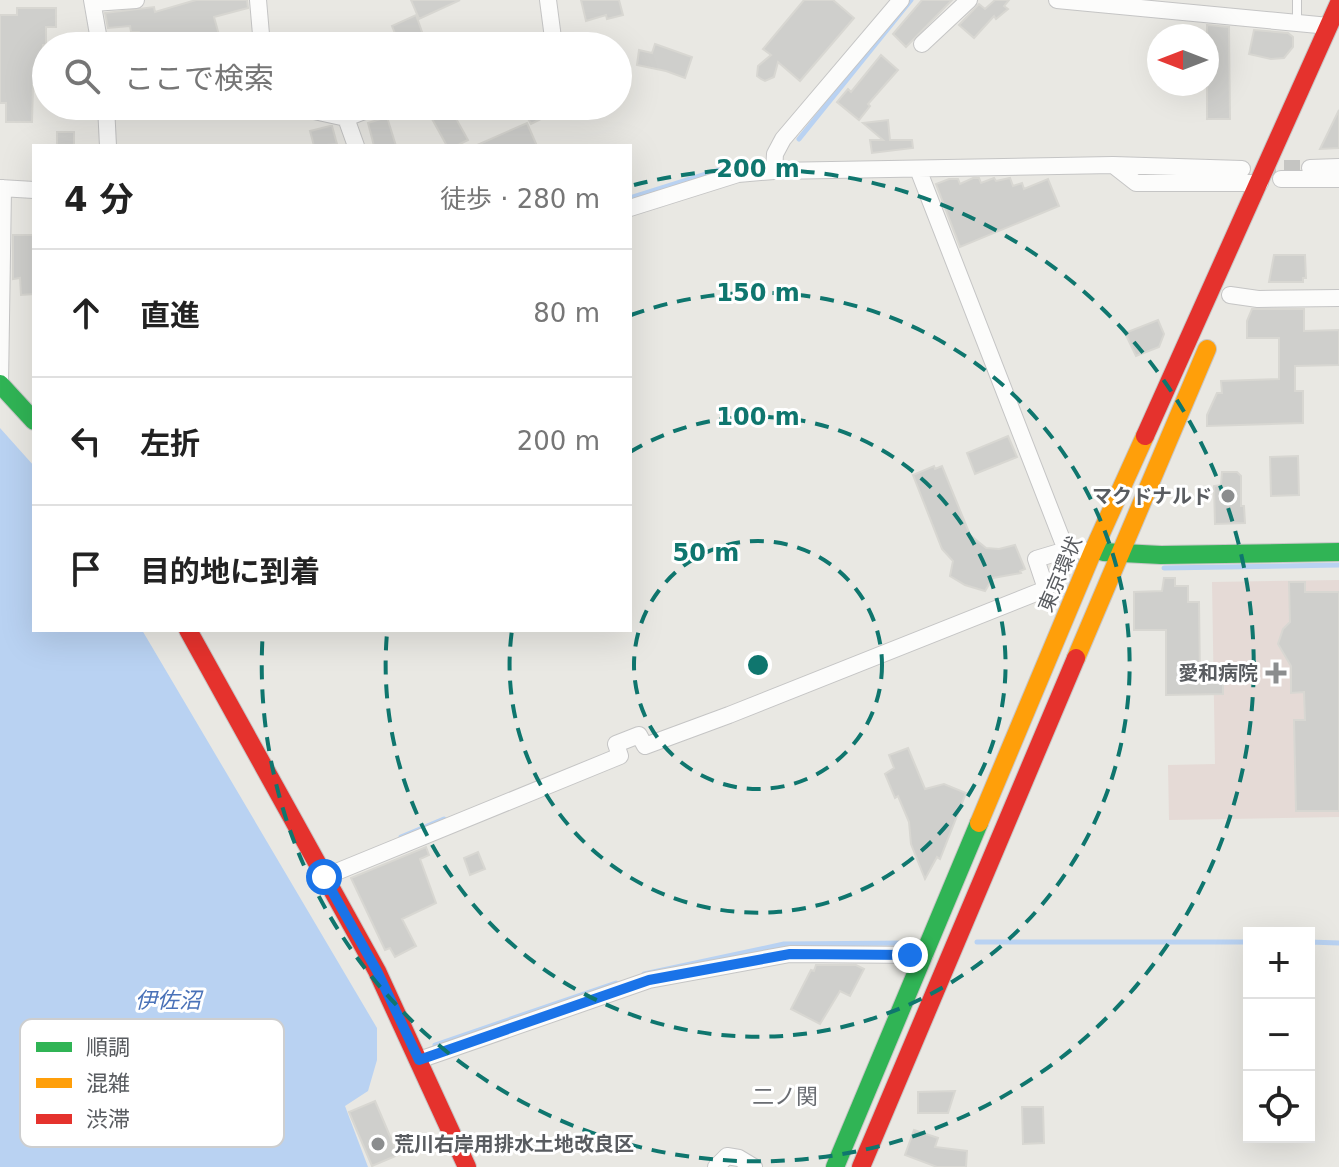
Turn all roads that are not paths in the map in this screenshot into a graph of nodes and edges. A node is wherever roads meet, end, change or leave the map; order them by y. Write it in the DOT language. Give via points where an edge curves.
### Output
graph roads {
  1 [pos="136,0"];
  2 [pos="258,0"];
  3 [pos="548,0"];
  4 [pos="901,0"];
  5 [pos="969,0"];
  6 [pos="1057,0"];
  7 [pos="1297,0"];
  8 [pos="93,2"];
  9 [pos="1339,3"];
  10 [pos="1204,7"];
  11 [pos="1297,23"];
  12 [pos="1329,26"];
  13 [pos="98,32"];
  14 [pos="261,32"];
  15 [pos="552,32"];
  16 [pos="922,44"];
  17 [pos="1339,47"];
  18 [pos="1316,100"];
  19 [pos="107,120"];
  20 [pos="347,120"];
  21 [pos="108,144"];
  22 [pos="355,144"];
  23 [pos="1113,165"];
  24 [pos="1339,167"];
  25 [pos="1310,168"];
  26 [pos="918,169"];
  27 [pos="1242,169"];
  28 [pos="774,171"];
  29 [pos="1339,179"];
  30 [pos="1276,180"];
  31 [pos="2,188"];
  32 [pos="32,190"];
  33 [pos="632,207"];
  34 [pos="1231,294"];
  35 [pos="1339,298"];
  36 [pos="1214,334"];
  37 [pos="0,384"];
  38 [pos="32,419"];
  39 [pos="1066,550"];
  40 [pos="1093,551"];
  41 [pos="1339,552"];
  42 [pos="1119,553"];
  43 [pos="189,632"];
  44 [pos="324,877"];
  45 [pos="925,955"];
  46 [pos="419,1060"];
  47 [pos="467,1167"];
  48 [pos="716,1167"];
  49 [pos="754,1167"];
  50 [pos="835,1167"];
  51 [pos="861,1167"];
  1 -- 8 [label="street"];
  2 -- 14 [label="street"];
  3 -- 15 [label="street"];
  4 -- 28 [label="street" via="783,139"];
  5 -- 16 [label="street"];
  6 -- 10 [label="street"];
  7 -- 11 [label="lane"];
  8 -- 13 [label="street"];
  9 -- 12 [label="main road, 東京環状"];
  10 -- 11 [label="street"];
  11 -- 12 [label="street"];
  12 -- 30 [label="main road, 東京環状"];
  17 -- 18 [label="main road"];
  19 -- 21 [label="street"];
  20 -- 22 [label="street"];
  23 -- 26 [label="street"];
  23 -- 27 [label="street"];
  23 -- 30 [label="street" via="1136,183"];
  24 -- 25 [label="street"];
  26 -- 28 [label="street"];
  26 -- 39 [label="street"];
  28 -- 33 [label="street" via="738,174"];
  29 -- 30 [label="street"];
  30 -- 40 [label="main road, 東京環状"];
  31 -- 32 [label="street"];
  31 -- 37 [label="street"];
  34 -- 35 [label="street"];
  36 -- 42 [label="main road"];
  37 -- 38 [label="main road"];
  39 -- 40 [label="street"];
  39 -- 44 [label="street" via="1036,559 1046,589 645,746 639,735 616,744 620,756"];
  40 -- 42 [label="main road"];
  40 -- 45 [label="main road, 東京環状"];
  41 -- 42 [label="main road"];
  42 -- 51 [label="main road"];
  43 -- 44 [label="main road"];
  44 -- 46 [label="main road"];
  45 -- 46 [label="street" via="790,954 677,974"];
  45 -- 50 [label="main road, 東京環状"];
  46 -- 47 [label="main road"];
  48 -- 49 [label="street" via="727,1156"];
}
